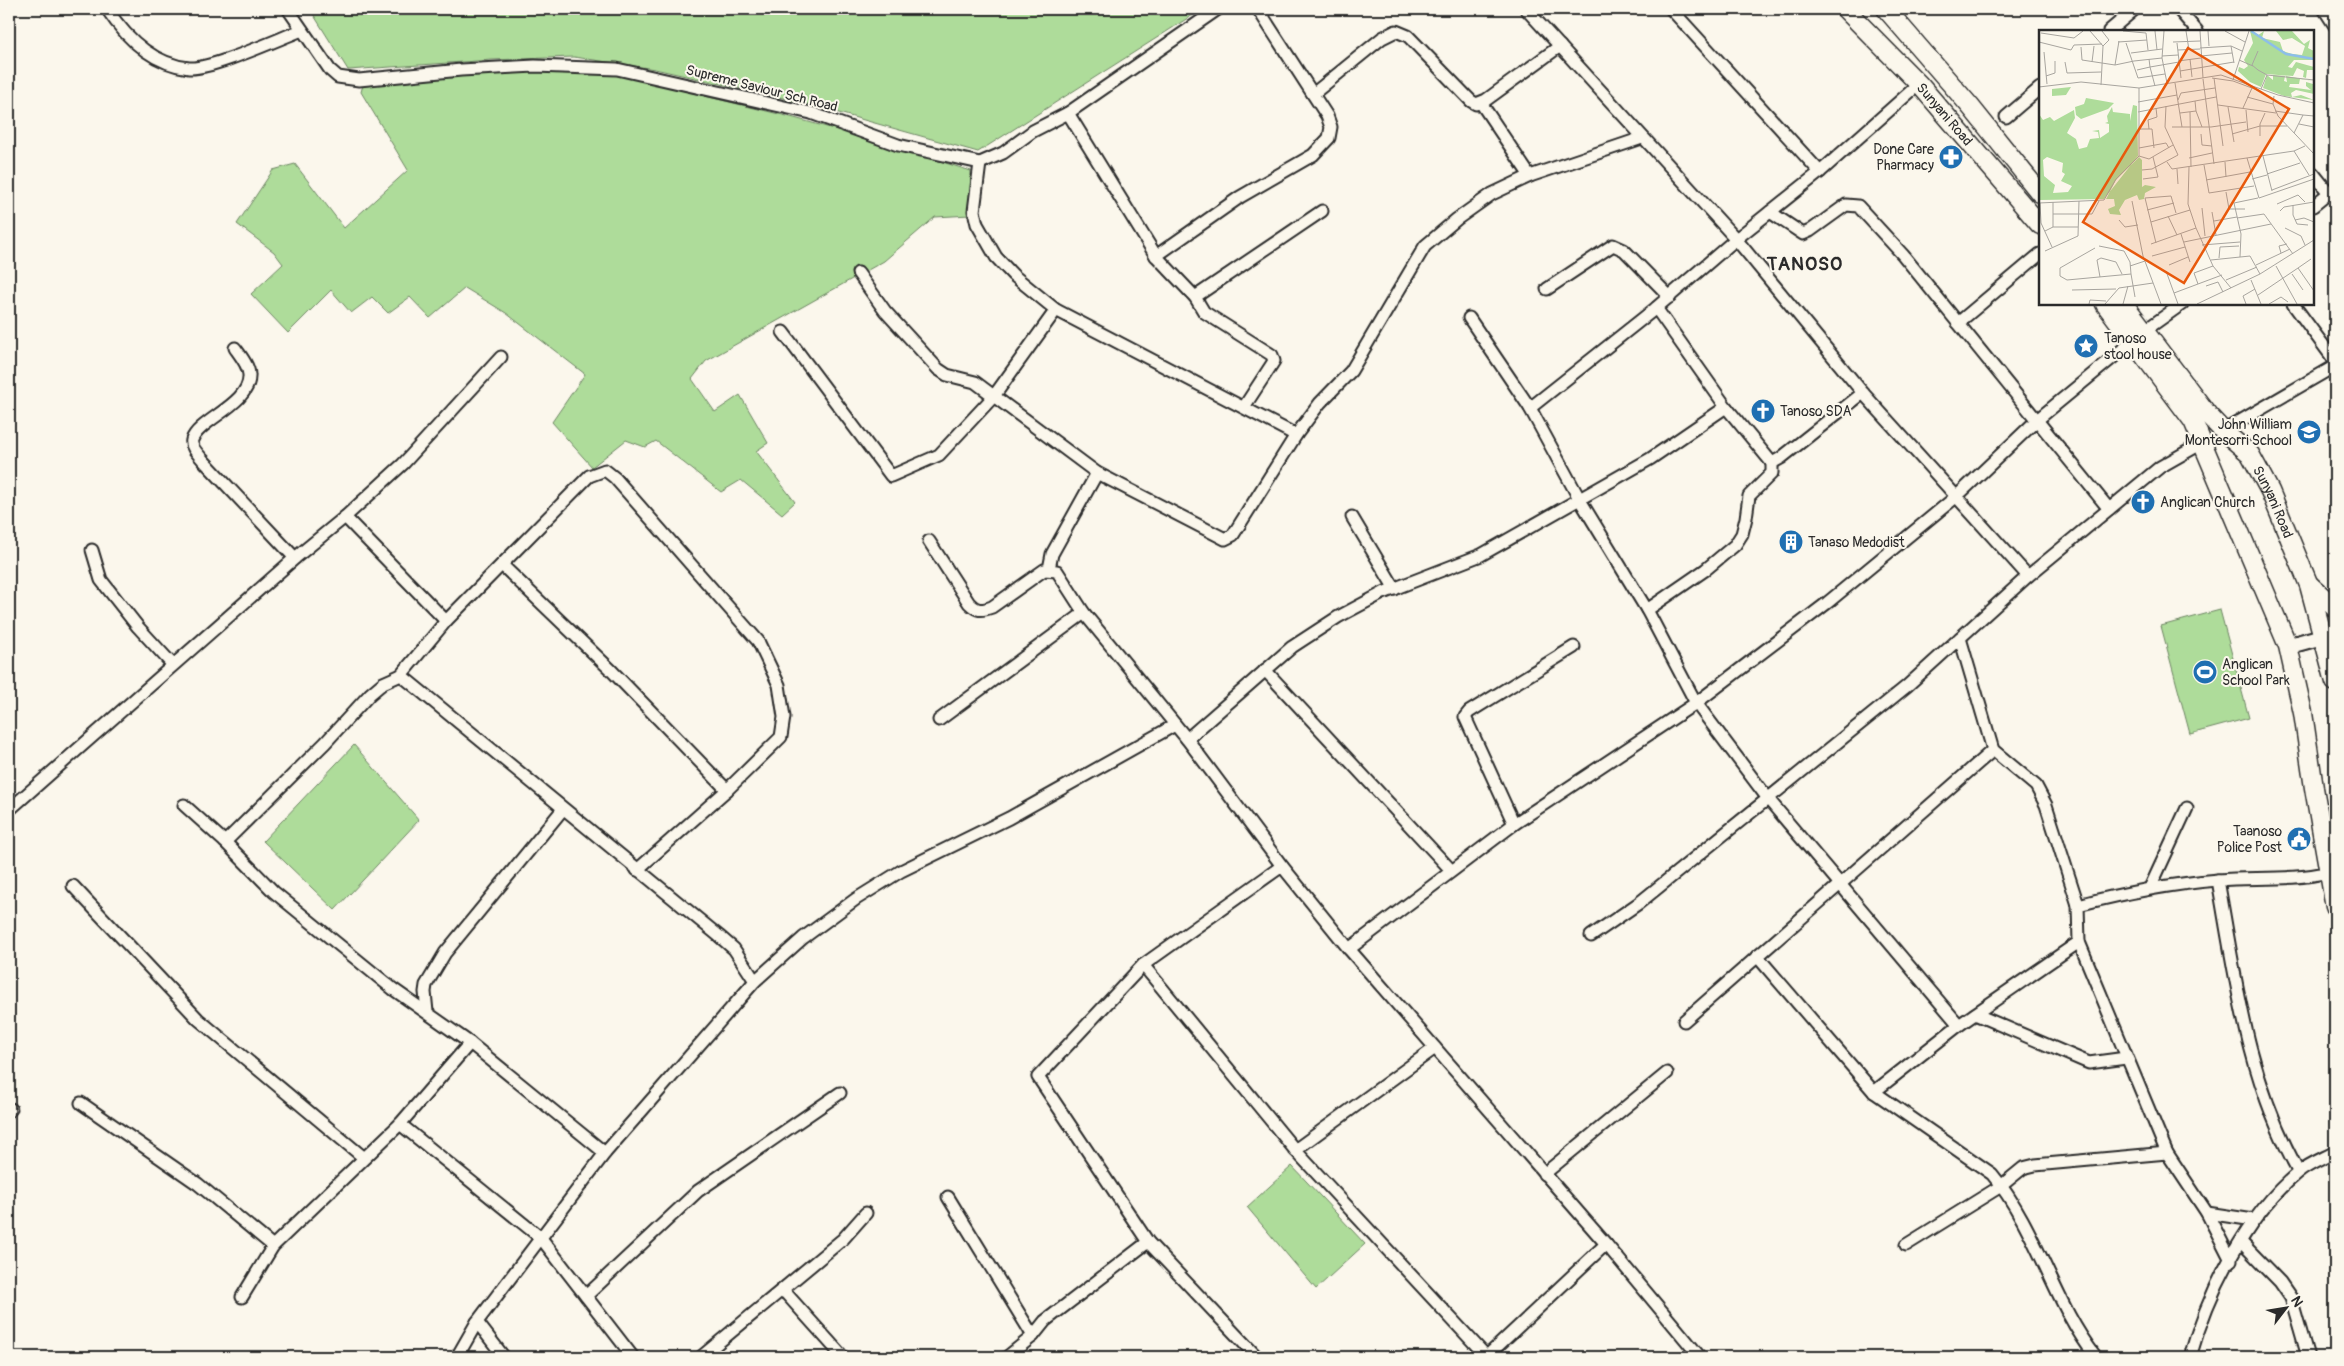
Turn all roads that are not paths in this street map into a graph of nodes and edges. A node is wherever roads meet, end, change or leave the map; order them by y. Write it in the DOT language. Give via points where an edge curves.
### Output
graph roads {
  1 [pos="108,9"];
  2 [pos="288,9"];
  3 [pos="1218,9"];
  4 [pos="1258,9"];
  5 [pos="1526,9"];
  6 [pos="1671,9"];
  7 [pos="1845,9"];
  8 [pos="1886,9"];
  9 [pos="2135,9"];
  10 [pos="2178,9"];
  11 [pos="2324,9"];
  12 [pos="2334,23"];
  13 [pos="302,30"];
  14 [pos="2110,30"];
  15 [pos="2196,30"];
  16 [pos="1560,46"];
  17 [pos="1919,84"];
  18 [pos="2039,89"];
  19 [pos="1313,94"];
  20 [pos="1481,103"];
  21 [pos="1068,113"];
  22 [pos="2006,117"];
  23 [pos="1642,138"];
  24 [pos="980,163"];
  25 [pos="1820,172"];
  26 [pos="2314,174"];
  27 [pos="1530,176"];
  28 [pos="2332,191"];
  29 [pos="2039,192"];
  30 [pos="2314,205"];
  31 [pos="1322,211"];
  32 [pos="1770,212"];
  33 [pos="2039,224"];
  34 [pos="1736,239"];
  35 [pos="2039,255"];
  36 [pos="1156,256"];
  37 [pos="858,273"];
  38 [pos="1547,289"];
  39 [pos="1195,297"];
  40 [pos="1670,297"];
  41 [pos="2106,305"];
  42 [pos="2124,305"];
  43 [pos="2181,305"];
  44 [pos="2294,305"];
  45 [pos="1656,308"];
  46 [pos="1056,310"];
  47 [pos="1470,318"];
  48 [pos="1958,323"];
  49 [pos="783,332"];
  50 [pos="2138,336"];
  51 [pos="235,348"];
  52 [pos="501,356"];
  53 [pos="2335,361"];
  54 [pos="2335,366"];
  55 [pos="1864,393"];
  56 [pos="994,396"];
  57 [pos="1726,406"];
  58 [pos="1244,407"];
  59 [pos="1530,408"];
  60 [pos="2037,420"];
  61 [pos="2224,432"];
  62 [pos="1296,435"];
  63 [pos="2204,442"];
  64 [pos="1772,462"];
  65 [pos="1097,472"];
  66 [pos="1957,496"];
  67 [pos="1580,500"];
  68 [pos="2109,509"];
  69 [pos="345,517"];
  70 [pos="1352,517"];
  71 [pos="929,541"];
  72 [pos="92,550"];
  73 [pos="295,558"];
  74 [pos="1050,562"];
  75 [pos="502,564"];
  76 [pos="2028,576"];
  77 [pos="2309,585"];
  78 [pos="1395,589"];
  79 [pos="2335,608"];
  80 [pos="1647,610"];
  81 [pos="1084,613"];
  82 [pos="446,621"];
  83 [pos="2330,635"];
  84 [pos="1960,638"];
  85 [pos="2288,646"];
  86 [pos="1574,647"];
  87 [pos="172,664"];
  88 [pos="1265,670"];
  89 [pos="401,675"];
  90 [pos="2335,682"];
  91 [pos="1696,703"];
  92 [pos="939,720"];
  93 [pos="1175,725"];
  94 [pos="1187,739"];
  95 [pos="1993,750"];
  96 [pos="728,790"];
  97 [pos="1769,800"];
  98 [pos="184,805"];
  99 [pos="2187,808"];
  100 [pos="563,809"];
  101 [pos="9,810"];
  102 [pos="1514,824"];
  103 [pos="226,842"];
  104 [pos="1282,866"];
  105 [pos="637,870"];
  106 [pos="1452,870"];
  107 [pos="2328,872"];
  108 [pos="2218,880"];
  109 [pos="1840,882"];
  110 [pos="73,886"];
  111 [pos="2150,888"];
  112 [pos="2078,905"];
  113 [pos="2335,907"];
  114 [pos="1591,936"];
  115 [pos="2078,942"];
  116 [pos="1349,949"];
  117 [pos="1757,956"];
  118 [pos="1143,965"];
  119 [pos="755,981"];
  120 [pos="427,1012"];
  121 [pos="1975,1014"];
  122 [pos="1684,1021"];
  123 [pos="1959,1025"];
  124 [pos="470,1043"];
  125 [pos="1435,1048"];
  126 [pos="2126,1058"];
  127 [pos="1667,1074"];
  128 [pos="1874,1092"];
  129 [pos="840,1093"];
  130 [pos="81,1103"];
  131 [pos="400,1124"];
  132 [pos="1294,1150"];
  133 [pos="2335,1152"];
  134 [pos="605,1153"];
  135 [pos="2166,1153"];
  136 [pos="363,1157"];
  137 [pos="2299,1172"];
  138 [pos="1544,1174"];
  139 [pos="2001,1186"];
  140 [pos="948,1198"];
  141 [pos="866,1213"];
  142 [pos="2207,1213"];
  143 [pos="2254,1220"];
  144 [pos="541,1238"];
  145 [pos="1148,1242"];
  146 [pos="2241,1242"];
  147 [pos="1606,1244"];
  148 [pos="1906,1244"];
  149 [pos="273,1246"];
  150 [pos="2231,1260"];
  151 [pos="783,1290"];
  152 [pos="586,1296"];
  153 [pos="242,1297"];
  154 [pos="477,1322"];
  155 [pos="1033,1336"];
  156 [pos="457,1357"];
  157 [pos="504,1357"];
  158 [pos="633,1357"];
  159 [pos="701,1357"];
  160 [pos="843,1357"];
  161 [pos="1007,1357"];
  162 [pos="1258,1357"];
  163 [pos="1486,1357"];
  164 [pos="1700,1357"];
  165 [pos="2096,1357"];
  166 [pos="2190,1357"];
  167 [pos="2308,1357"];
  1 -- 13 [label="street" via="136,45 165,61 190,68 209,65"];
  2 -- 13 [label="street, Supreme Saviour Sch Road"];
  3 -- 21 [label="street"];
  4 -- 19 [label="street"];
  5 -- 16 [label="street"];
  6 -- 25 [label="street"];
  7 -- 17 [label="main road, Sunyani Road"];
  8 -- 29 [label="main road, Sunyani Road"];
  9 -- 14 [label="street"];
  10 -- 15 [label="street"];
  11 -- 12 [label="street"];
  13 -- 24 [label="street, Supreme Saviour Sch Road" via="330,70 347,80 535,66 617,69 811,113 898,145"];
  16 -- 20 [label="street"];
  16 -- 23 [label="street"];
  17 -- 25 [label="street"];
  17 -- 33 [label="main road, Sunyani Road"];
  18 -- 22 [label="street"];
  19 -- 20 [label="street" via="1382,38 1396,31 1408,36 1471,102"];
  19 -- 36 [label="street" via="1331,127 1322,147 1240,197"];
  20 -- 27 [label="street"];
  21 -- 24 [label="street" via="1033,131 1003,153"];
  21 -- 36 [label="street"];
  23 -- 27 [label="street"];
  23 -- 34 [label="street"];
  24 -- 46 [label="street" via="974,211 977,224 996,257"];
  25 -- 32 [label="street"];
  26 -- 28 [label="street"];
  27 -- 62 [label="street" via="1492,194 1425,246 1352,370"];
  28 -- 30 [label="street"];
  31 -- 39 [label="street"];
  32 -- 34 [label="street"];
  32 -- 48 [label="street" via="1802,234 1810,232 1846,205 1858,206"];
  34 -- 40 [label="street"];
  34 -- 55 [label="street"];
  35 -- 48 [label="street"];
  36 -- 39 [label="street"];
  37 -- 56 [label="street" via="885,311 938,369 947,375 975,382"];
  38 -- 40 [label="street" via="1613,245 1624,250"];
  39 -- 58 [label="street" via="1204,312 1272,355 1271,368"];
  40 -- 45 [label="street"];
  41 -- 50 [label="main road, Sunyani Road"];
  42 -- 50 [label="main road, Sunyani Road"];
  43 -- 50 [label="street"];
  44 -- 53 [label="street"];
  45 -- 57 [label="street"];
  45 -- 59 [label="street"];
  46 -- 56 [label="street"];
  46 -- 58 [label="street"];
  47 -- 59 [label="street"];
  48 -- 60 [label="street"];
  49 -- 56 [label="street" via="891,476 939,455"];
  50 -- 60 [label="street"];
  50 -- 61 [label="main road, Sunyani Road"];
  50 -- 63 [label="main road, Sunyani Road"];
  51 -- 73 [label="street" via="249,374 248,383 233,404 200,430 192,444 203,460"];
  52 -- 69 [label="street" via="403,464"];
  54 -- 61 [label="street"];
  55 -- 64 [label="street"];
  55 -- 66 [label="street"];
  56 -- 65 [label="street"];
  57 -- 64 [label="street"];
  57 -- 67 [label="street" via="1650,459"];
  58 -- 62 [label="street"];
  59 -- 67 [label="street"];
  60 -- 66 [label="street"];
  60 -- 68 [label="street"];
  61 -- 77 [label="main road, Sunyani Road" via="2250,454 2270,491"];
  62 -- 65 [label="street" via="1233,535 1225,540"];
  63 -- 68 [label="street" via="2160,467"];
  63 -- 85 [label="main road, Sunyani Road"];
  64 -- 80 [label="street" via="1772,473 1749,496 1746,518 1735,545"];
  65 -- 74 [label="street"];
  66 -- 76 [label="street"];
  66 -- 91 [label="street" via="1827,603"];
  67 -- 78 [label="street" via="1481,556"];
  67 -- 80 [label="street"];
  68 -- 76 [label="street"];
  69 -- 73 [label="street"];
  69 -- 82 [label="street"];
  70 -- 78 [label="street"];
  71 -- 74 [label="street" via="976,610 992,607"];
  72 -- 87 [label="street" via="101,580"];
  73 -- 87 [label="street"];
  74 -- 81 [label="street"];
  75 -- 82 [label="street"];
  75 -- 96 [label="street"];
  75 -- 96 [label="street" via="589,476 605,470 615,478 758,641 779,685 784,717 782,737"];
  76 -- 84 [label="street"];
  77 -- 79 [label="main road"];
  77 -- 83 [label="main road, Sunyani Road"];
  78 -- 88 [label="street" via="1338,617 1292,647"];
  80 -- 91 [label="street"];
  81 -- 92 [label="street"];
  81 -- 93 [label="street"];
  82 -- 89 [label="street"];
  83 -- 85 [label="street"];
  83 -- 90 [label="main road, Sunyani Road"];
  84 -- 95 [label="street"];
  84 -- 97 [label="street"];
  85 -- 107 [label="main road, Sunyani Road" via="2303,713"];
  86 -- 102 [label="street" via="1465,717"];
  87 -- 101 [label="street"];
  88 -- 94 [label="street"];
  88 -- 106 [label="street"];
  89 -- 100 [label="street"];
  89 -- 103 [label="street" via="370,694"];
  91 -- 97 [label="street"];
  91 -- 102 [label="street"];
  93 -- 94 [label="street"];
  93 -- 119 [label="street" via="1009,818 901,870 803,938"];
  94 -- 104 [label="street"];
  95 -- 109 [label="street"];
  95 -- 112 [label="street" via="2036,786 2046,805"];
  96 -- 105 [label="street"];
  97 -- 109 [label="street"];
  97 -- 114 [label="street"];
  98 -- 103 [label="street"];
  99 -- 111 [label="street"];
  100 -- 105 [label="street"];
  100 -- 120 [label="street" via="445,953 426,985"];
  102 -- 106 [label="street"];
  103 -- 120 [label="street" via="274,892 393,989"];
  104 -- 116 [label="street"];
  104 -- 118 [label="street"];
  105 -- 119 [label="street" via="729,945"];
  106 -- 116 [label="street"];
  107 -- 108 [label="street" via="2307,877"];
  107 -- 113 [label="main road, Sunyani Road"];
  108 -- 111 [label="street"];
  108 -- 137 [label="street" via="2250,1048 2263,1095 2282,1143"];
  109 -- 117 [label="street"];
  109 -- 123 [label="street"];
  110 -- 136 [label="street" via="198,1019"];
  111 -- 112 [label="street"];
  112 -- 115 [label="street"];
  115 -- 121 [label="street"];
  115 -- 126 [label="street"];
  116 -- 125 [label="street"];
  117 -- 122 [label="street"];
  117 -- 128 [label="street"];
  118 -- 132 [label="street"];
  118 -- 145 [label="street" via="1038,1077"];
  119 -- 134 [label="street"];
  120 -- 124 [label="street"];
  121 -- 123 [label="street"];
  121 -- 126 [label="street" via="2088,1063"];
  123 -- 128 [label="street"];
  124 -- 131 [label="street"];
  124 -- 134 [label="street"];
  125 -- 132 [label="street"];
  125 -- 138 [label="street"];
  126 -- 135 [label="street"];
  127 -- 138 [label="street"];
  128 -- 139 [label="street" via="1992,1174"];
  129 -- 152 [label="street" via="698,1191"];
  130 -- 149 [label="street" via="198,1184"];
  131 -- 136 [label="street"];
  131 -- 144 [label="street"];
  132 -- 163 [label="street"];
  133 -- 137 [label="street"];
  134 -- 144 [label="street"];
  135 -- 139 [label="street" via="2035,1165 2023,1168"];
  135 -- 142 [label="street"];
  136 -- 149 [label="street"];
  137 -- 143 [label="street"];
  138 -- 147 [label="street"];
  139 -- 148 [label="street"];
  139 -- 165 [label="street" via="2022,1219 2069,1316"];
  140 -- 155 [label="street"];
  141 -- 151 [label="street" via="843,1239"];
  142 -- 143 [label="street"];
  142 -- 150 [label="street"];
  143 -- 146 [label="street"];
  144 -- 152 [label="street"];
  144 -- 154 [label="street"];
  145 -- 155 [label="street" via="1045,1321"];
  145 -- 162 [label="street"];
  146 -- 150 [label="street"];
  146 -- 167 [label="street" via="2291,1298"];
  147 -- 163 [label="street"];
  147 -- 164 [label="street"];
  149 -- 153 [label="street"];
  150 -- 166 [label="street" via="2208,1302"];
  151 -- 159 [label="street"];
  151 -- 160 [label="street"];
  152 -- 158 [label="street"];
  154 -- 156 [label="street"];
  154 -- 157 [label="street"];
  155 -- 161 [label="street"];
}
